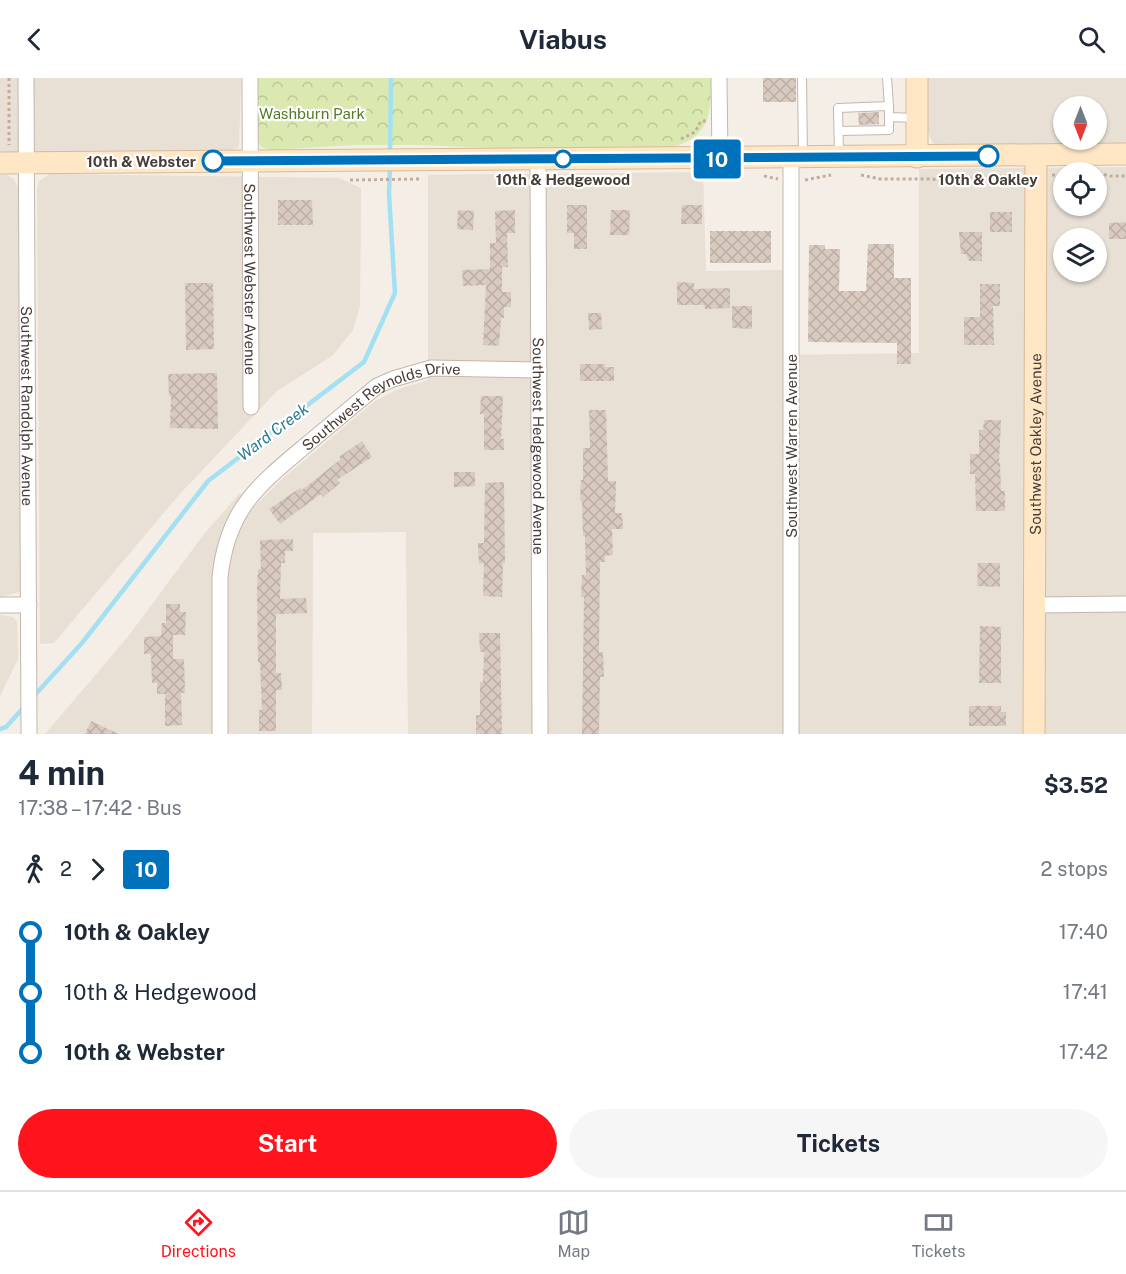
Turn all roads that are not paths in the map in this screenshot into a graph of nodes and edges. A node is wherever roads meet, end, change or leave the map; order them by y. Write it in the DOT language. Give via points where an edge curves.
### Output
graph roads {
  1 [pos="26,78"];
  2 [pos="250,78"];
  3 [pos="718,78"];
  4 [pos="802,78"];
  5 [pos="887,78"];
  6 [pos="917,78"];
  7 [pos="889,106"];
  8 [pos="889,117"];
  9 [pos="917,118"];
  10 [pos="839,130"];
  11 [pos="1126,154"];
  12 [pos="5,156"];
  13 [pos="917,157"];
  14 [pos="797,158"];
  15 [pos="720,159"];
  16 [pos="251,160"];
  17 [pos="538,160"];
  18 [pos="27,163"];
  19 [pos="838,165"];
  20 [pos="1036,166"];
  21 [pos="539,370"];
  22 [pos="251,407"];
  23 [pos="1126,604"];
  24 [pos="0,605"];
  25 [pos="29,605"];
  26 [pos="1036,605"];
  27 [pos="29,734"];
  28 [pos="220,734"];
  29 [pos="540,734"];
  30 [pos="791,734"];
  31 [pos="1034,734"];
  1 -- 18 [label="street, Southwest Randolph Avenue"];
  2 -- 16 [label="street, Southwest Webster Avenue"];
  3 -- 15 [label="street"];
  4 -- 14 [label="lane"];
  5 -- 7 [label="lane"];
  6 -- 9 [label="main road"];
  7 -- 8 [label="lane"];
  7 -- 10 [label="lane" via="838,108"];
  8 -- 9 [label="lane"];
  8 -- 10 [label="lane" via="889,130"];
  9 -- 13 [label="main road"];
  10 -- 19 [label="lane"];
  11 -- 20 [label="main road"];
  12 -- 18 [label="main road"];
  13 -- 19 [label="main road"];
  13 -- 20 [label="main road"];
  14 -- 15 [label="main road"];
  14 -- 19 [label="main road"];
  14 -- 30 [label="street, Southwest Warren Avenue" via="784,179"];
  15 -- 17 [label="main road"];
  16 -- 17 [label="main road" via="353,170 420,170"];
  16 -- 18 [label="main road"];
  16 -- 22 [label="street, Southwest Webster Avenue"];
  17 -- 21 [label="street, Southwest Hedgewood Avenue"];
  18 -- 25 [label="street, Southwest Randolph Avenue"];
  20 -- 26 [label="main road, Southwest Oakley Avenue"];
  21 -- 28 [label="street, Southwest Reynolds Drive" via="432,368 393,379 377,386 263,481 247,500 222,553"];
  21 -- 29 [label="street, Southwest Hedgewood Avenue"];
  23 -- 26 [label="street"];
  24 -- 25 [label="street"];
  25 -- 27 [label="street, Southwest Randolph Avenue"];
  26 -- 31 [label="main road, Southwest Oakley Avenue"];
}
